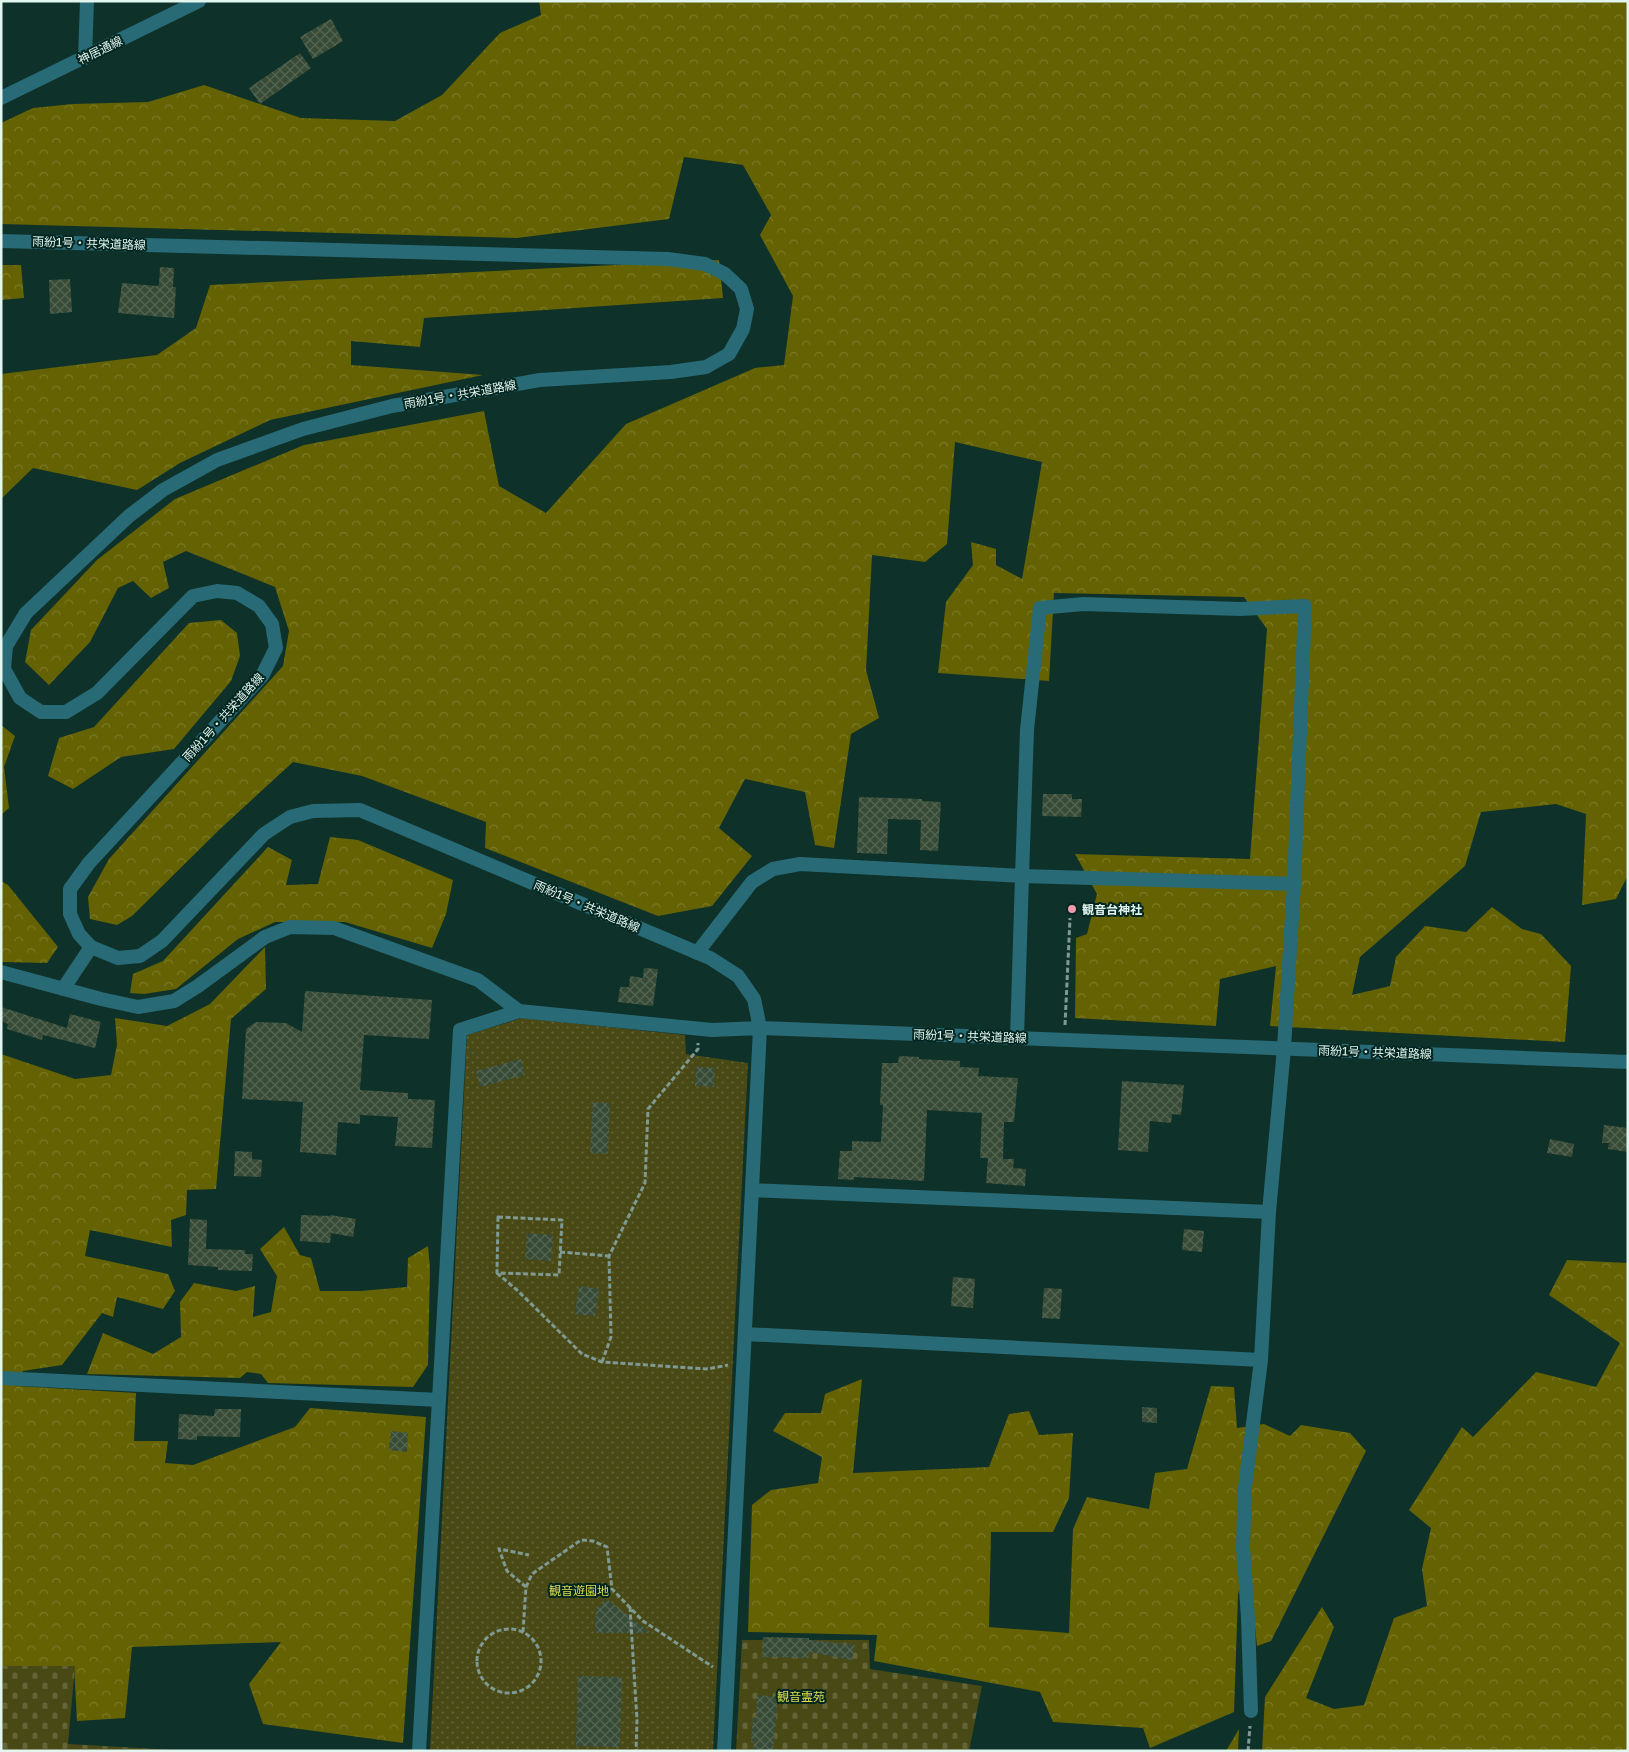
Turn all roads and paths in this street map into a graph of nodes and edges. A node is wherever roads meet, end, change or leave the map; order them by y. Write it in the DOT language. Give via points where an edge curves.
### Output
graph roads {
  1 [pos="87,1"];
  2 [pos="199,1"];
  3 [pos="85,58"];
  4 [pos="1,98"];
  5 [pos="1,241"];
  6 [pos="1022,876"];
  7 [pos="1294,884"];
  8 [pos="1070,918"];
  9 [pos="91,947"];
  10 [pos="697,953"];
  11 [pos="1,972"];
  12 [pos="63,989"];
  13 [pos="519,1010"];
  14 [pos="760,1028"];
  15 [pos="698,1029"];
  16 [pos="1017,1038"];
  17 [pos="1065,1040"];
  18 [pos="1284,1048"];
  19 [pos="1628,1062"];
  20 [pos="752,1190"];
  21 [pos="1269,1212"];
  22 [pos="560,1252"];
  23 [pos="609,1256"];
  24 [pos="497,1273"];
  25 [pos="745,1334"];
  26 [pos="1261,1360"];
  27 [pos="602,1362"];
  28 [pos="744,1362"];
  29 [pos="1,1378"];
  30 [pos="439,1400"];
  31 [pos="529,1555"];
  32 [pos="526,1587"];
  33 [pos="630,1607"];
  34 [pos="523,1632"];
  35 [pos="728,1677"];
  36 [pos="1251,1711"];
  37 [pos="419,1751"];
  38 [pos="636,1751"];
  39 [pos="724,1751"];
  40 [pos="1248,1751"];
  1 -- 3 [label="street"];
  2 -- 3 [label="street, 神居通線"];
  3 -- 4 [label="street, 神居通線"];
  5 -- 9 [label="street, 雨紛1号・共栄道路線" via="668,259 705,264 725,274 742,289 747,309 743,329 729,354 706,367 540,380 392,406 303,429 217,460 163,490 129,516 26,613 6,646 4,669 20,698 41,712 66,712 97,693 193,596 217,591 237,593 260,606 272,624 276,648 262,676 89,863 70,889 70,914 79,934"];
  6 -- 7 [label="street"];
  6 -- 7 [label="street" via="1027,730 1040,608 1082,604 1240,609 1305,606"];
  6 -- 10 [label="street" via="800,864 773,869 752,882"];
  6 -- 16 [label="street"];
  7 -- 18 [label="street"];
  8 -- 17 [label="path"];
  9 -- 10 [label="street, 雨紛1号・共栄道路線" via="118,958 140,956 162,941 264,834 290,817 313,811 360,810"];
  9 -- 12 [label="street"];
  10 -- 14 [label="street, 雨紛1号・共栄道路線" via="738,976 754,999"];
  11 -- 12 [label="street"];
  12 -- 13 [label="street" via="138,1007 174,1001 265,937 290,927 334,928 478,980"];
  13 -- 15 [label="street"];
  13 -- 30 [label="street" via="460,1030"];
  14 -- 15 [label="street"];
  14 -- 16 [label="street, 雨紛1号・共栄道路線"];
  14 -- 20 [label="street"];
  15 -- 23 [label="path" via="698,1048 648,1109 645,1183"];
  16 -- 17 [label="street, 雨紛1号・共栄道路線"];
  17 -- 18 [label="street, 雨紛1号・共栄道路線"];
  18 -- 19 [label="street, 雨紛1号・共栄道路線"];
  18 -- 21 [label="street"];
  20 -- 21 [label="street"];
  20 -- 25 [label="street"];
  21 -- 26 [label="street"];
  22 -- 23 [label="path"];
  22 -- 24 [label="path" via="560,1275"];
  22 -- 24 [label="path" via="562,1220 498,1218"];
  23 -- 27 [label="path" via="611,1337"];
  24 -- 27 [label="path" via="582,1354"];
  25 -- 26 [label="street"];
  25 -- 28 [label="street"];
  26 -- 36 [label="street" via="1245,1488 1243,1546"];
  27 -- 28 [label="path" via="708,1369"];
  28 -- 35 [label="street"];
  29 -- 30 [label="street"];
  30 -- 37 [label="street"];
  31 -- 32 [label="path" via="499,1549 507,1571"];
  32 -- 33 [label="path" via="532,1574 581,1540 593,1541 607,1548 612,1589"];
  32 -- 34 [label="path"];
  33 -- 35 [label="path" via="644,1621"];
  33 -- 38 [label="path"];
  34 -- 34 [label="path" via="503,1629 486,1638 477,1656 477,1666 487,1686 507,1693 518,1692 536,1679 541,1658 538,1647"];
  35 -- 39 [label="street"];
  36 -- 40 [label="path"];
}
